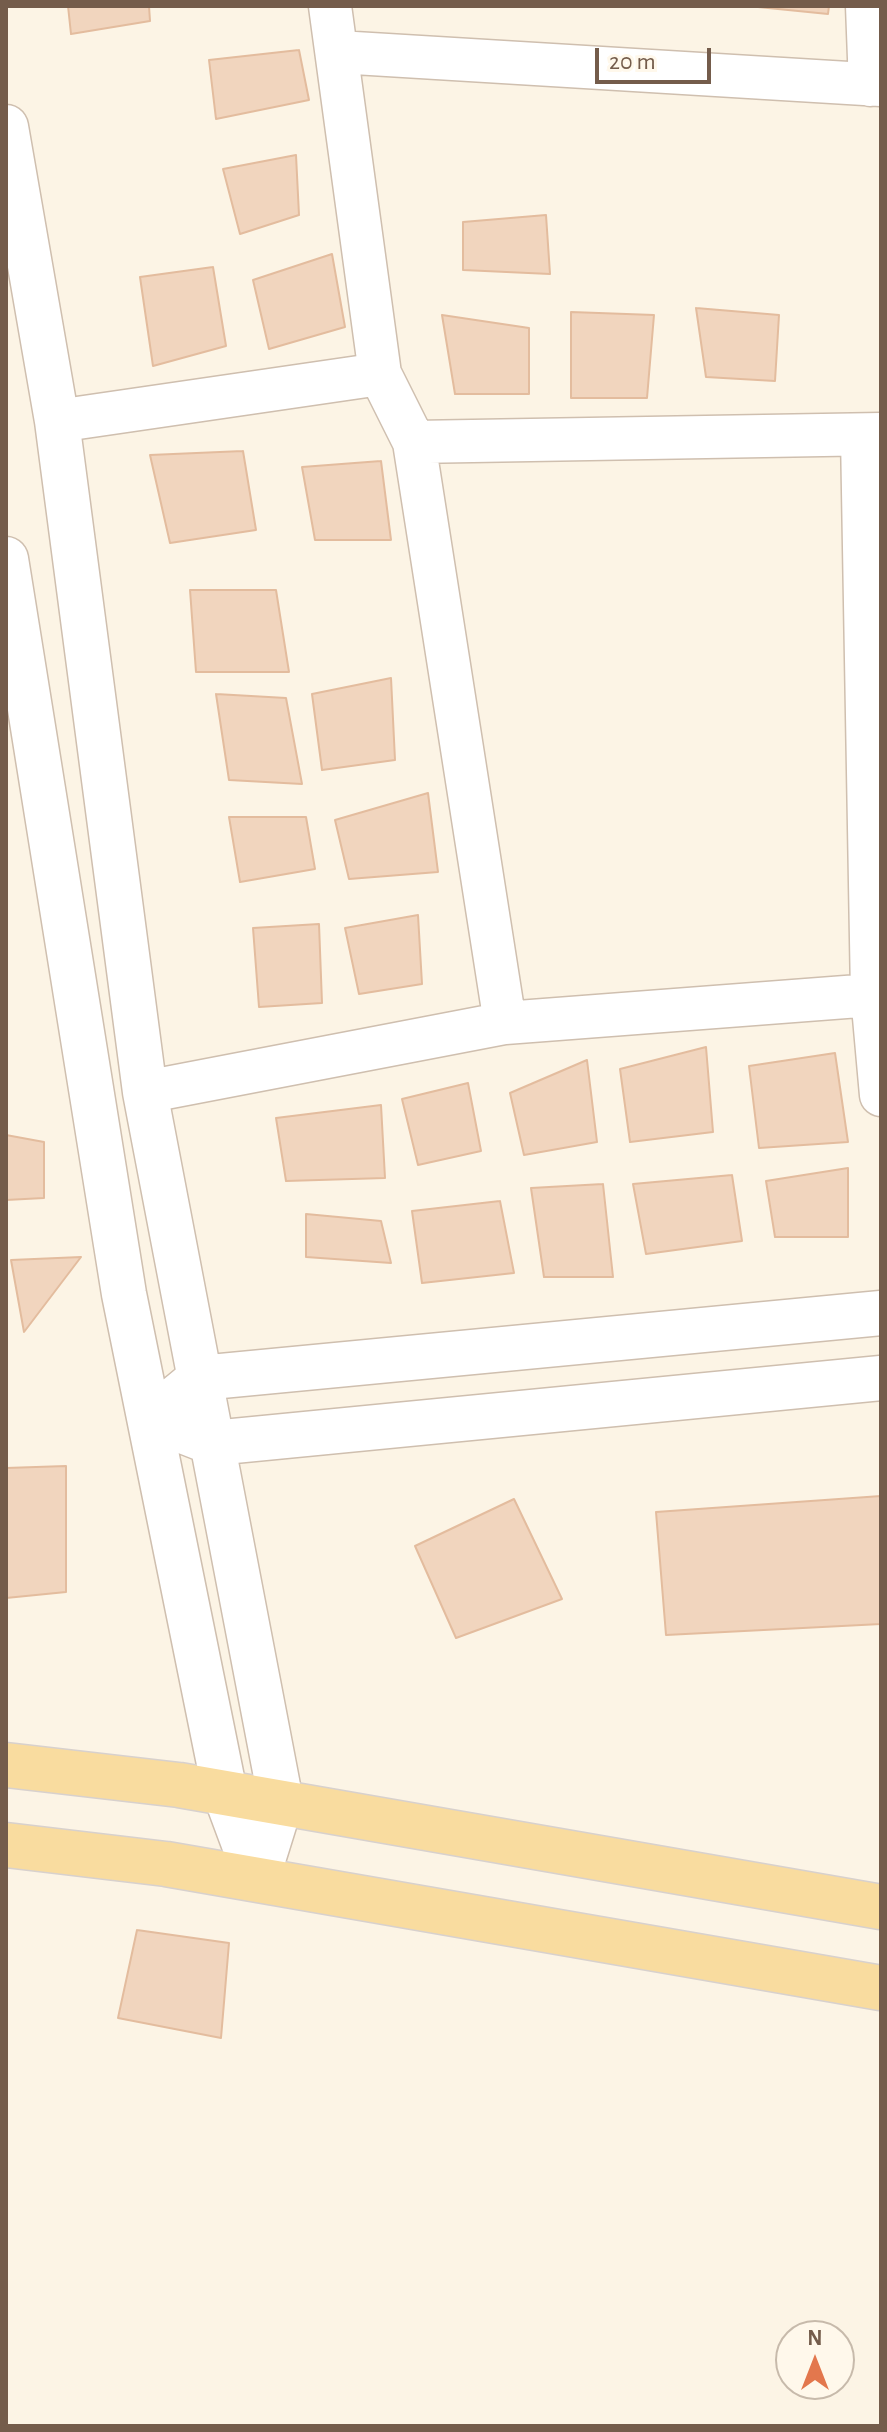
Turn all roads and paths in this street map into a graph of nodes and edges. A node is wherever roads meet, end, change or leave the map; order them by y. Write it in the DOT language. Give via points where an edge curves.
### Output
graph roads {
  1 [pos="330,6"];
  2 [pos="867,6"];
  3 [pos="338,52"];
  4 [pos="875,85"];
  5 [pos="6,127"];
  6 [pos="380,374"];
  7 [pos="57,421"];
  8 [pos="872,435"];
  9 [pos="414,442"];
  10 [pos="6,559"];
  11 [pos="872,995"];
  12 [pos="505,1023"];
  13 [pos="145,1092"];
  14 [pos="881,1095"];
  15 [pos="881,1313"];
  16 [pos="200,1378"];
  17 [pos="881,1378"];
  18 [pos="150,1418"];
  19 [pos="213,1443"];
  20 [pos="6,1765"];
  21 [pos="225,1793"];
  22 [pos="281,1802"];
  23 [pos="6,1845"];
  24 [pos="257,1879"];
  25 [pos="881,1907"];
  26 [pos="881,1988"];
  1 -- 3 [label="street"];
  2 -- 4 [label="street"];
  3 -- 4 [label="street"];
  3 -- 6 [label="street"];
  5 -- 7 [label="street"];
  6 -- 7 [label="street"];
  6 -- 9 [label="street"];
  7 -- 13 [label="street"];
  8 -- 9 [label="street"];
  8 -- 11 [label="street"];
  9 -- 12 [label="street"];
  10 -- 18 [label="street" via="124,1294"];
  11 -- 12 [label="street"];
  11 -- 14 [label="street"];
  12 -- 13 [label="street"];
  13 -- 16 [label="street"];
  15 -- 16 [label="street"];
  16 -- 18 [label="street"];
  16 -- 19 [label="street"];
  17 -- 19 [label="street"];
  18 -- 19 [label="street"];
  18 -- 21 [label="street"];
  19 -- 22 [label="street"];
  20 -- 21 [label="main road"];
  21 -- 22 [label="main road"];
  21 -- 24 [label="street"];
  22 -- 24 [label="street"];
  22 -- 25 [label="main road"];
  23 -- 24 [label="main road"];
  24 -- 26 [label="main road"];
}
